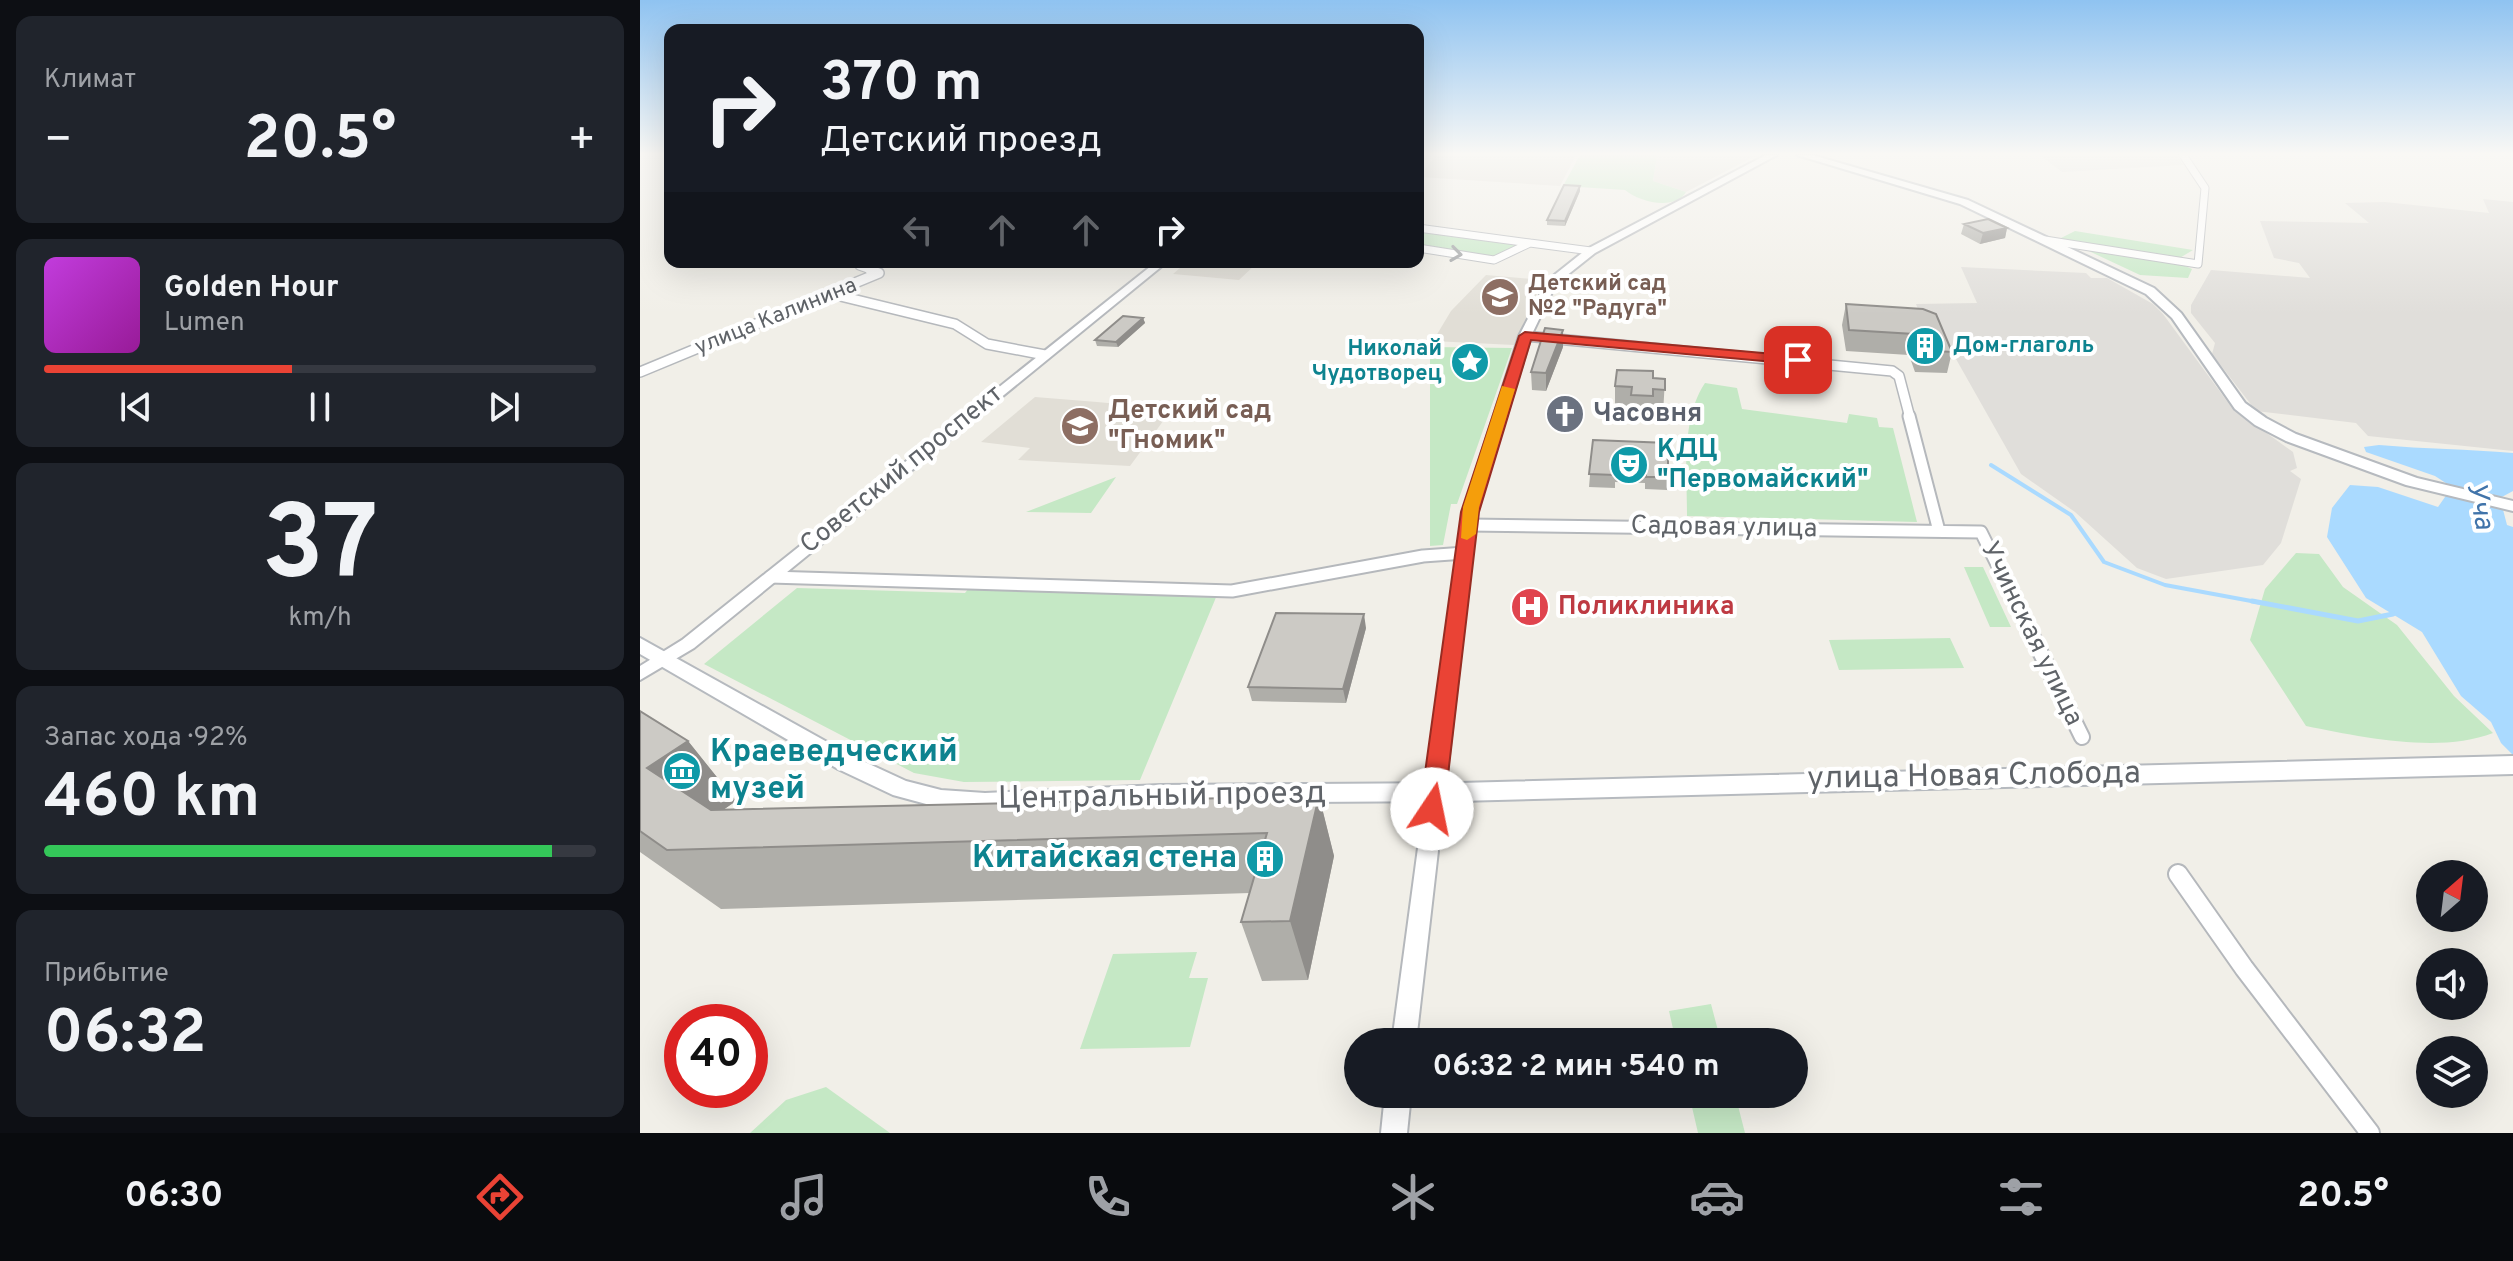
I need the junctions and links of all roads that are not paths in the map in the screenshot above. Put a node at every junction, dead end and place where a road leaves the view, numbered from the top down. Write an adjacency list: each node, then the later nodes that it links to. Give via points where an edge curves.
1 (1673, 208): 8 (street)
2 (1975, 208): 5 (main road)
3 (2203, 208): 5 (street, via 2198,264)
4 (1424, 229): 6 (street)
5 (2045, 240): 15 (main road, via 2164,300 2239,405 2255,418 2324,451 2428,487)
6 (1530, 243): 7 (street, one-way to 6, via 1494,260); 8 (street)
7 (1424, 249)
8 (1591, 251): 12 (street, via 1552,282)
9 (865, 268): 11 (street, улица Калинина, via 879,273)
10 (1154, 268): 13 (street, Советский проспект)
11 (832, 294): 13 (street, via 955,324 987,344); 14 (street, улица Калинина)
12 (1525, 336): 16 (street); 17 (street, via 1892,371 1899,376)
13 (1045, 355): 20 (street, Советский проспект)
14 (640, 372)
15 (2509, 506)
16 (1468, 525): 17 (street, Садовая улица); 19 (street)
17 (1939, 531): 18 (street, Садовая улица)
18 (1981, 532): 24 (street, Учинская улица)
19 (1465, 553): 20 (street, via 1232,591); 26 (street)
20 (770, 577): 22 (street, Советский проспект)
21 (640, 645): 22 (main road, Центральный проезд)
22 (665, 660): 23 (street, Советский проспект); 26 (main road, Центральный проезд, via 846,763 901,789 941,799)
23 (640, 674)
24 (2082, 737)
25 (2513, 765): 26 (main road, улица Новая Слобода)
26 (1435, 792): 28 (street)
27 (2178, 874): 31 (street)
28 (1406, 1028)
29 (1397, 1108): 30 (street)
30 (1394, 1133)
31 (2370, 1133)

